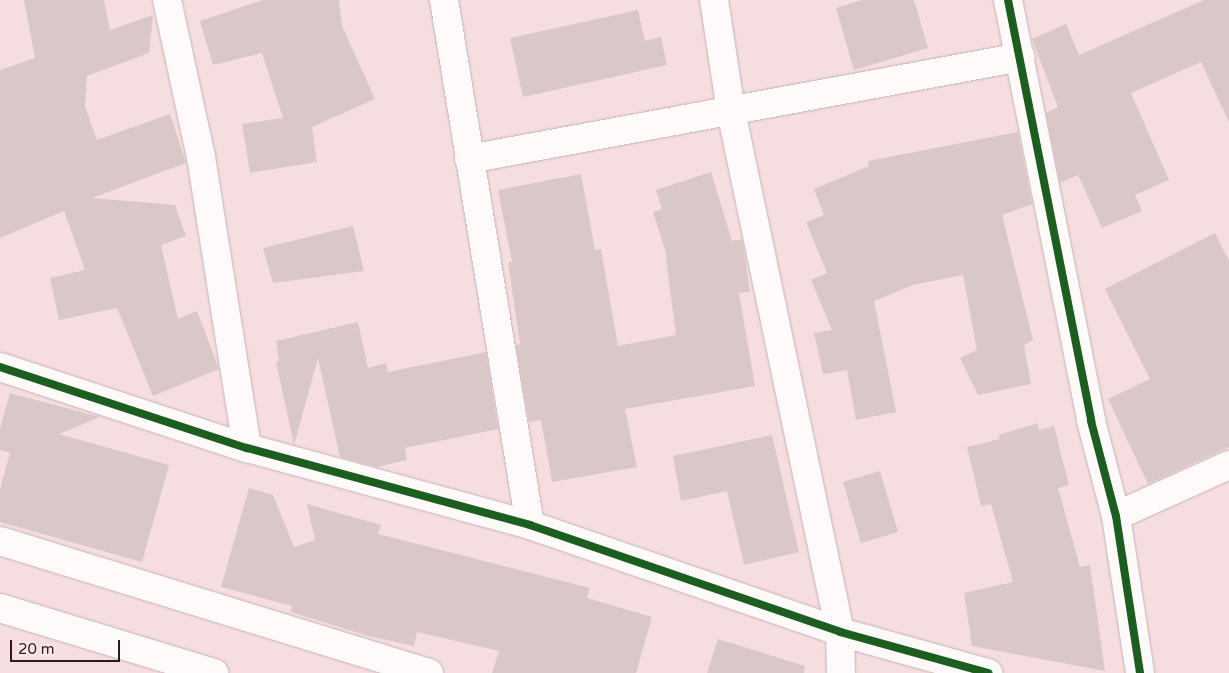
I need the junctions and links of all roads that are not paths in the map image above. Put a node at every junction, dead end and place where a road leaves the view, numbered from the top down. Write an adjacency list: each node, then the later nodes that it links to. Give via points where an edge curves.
1 (167, 0): 9 (street, via 202,157)
2 (444, 0): 7 (street)
3 (714, 0): 6 (street)
4 (1008, 0): 5 (street)
5 (1021, 57): 6 (street); 11 (street, via 1091,421)
6 (731, 111): 7 (street); 15 (street, via 806,456)
7 (469, 159): 12 (street)
8 (0, 367): 9 (street)
9 (248, 448): 12 (street)
10 (1229, 465): 11 (street)
11 (1116, 516): 20 (street)
12 (530, 525): 15 (street)
13 (0, 541): 17 (street)
14 (0, 608): 16 (street)
15 (840, 632): 18 (street); 19 (street)
16 (214, 673)
17 (429, 673)
18 (841, 673)
19 (988, 673)
20 (1140, 673)

